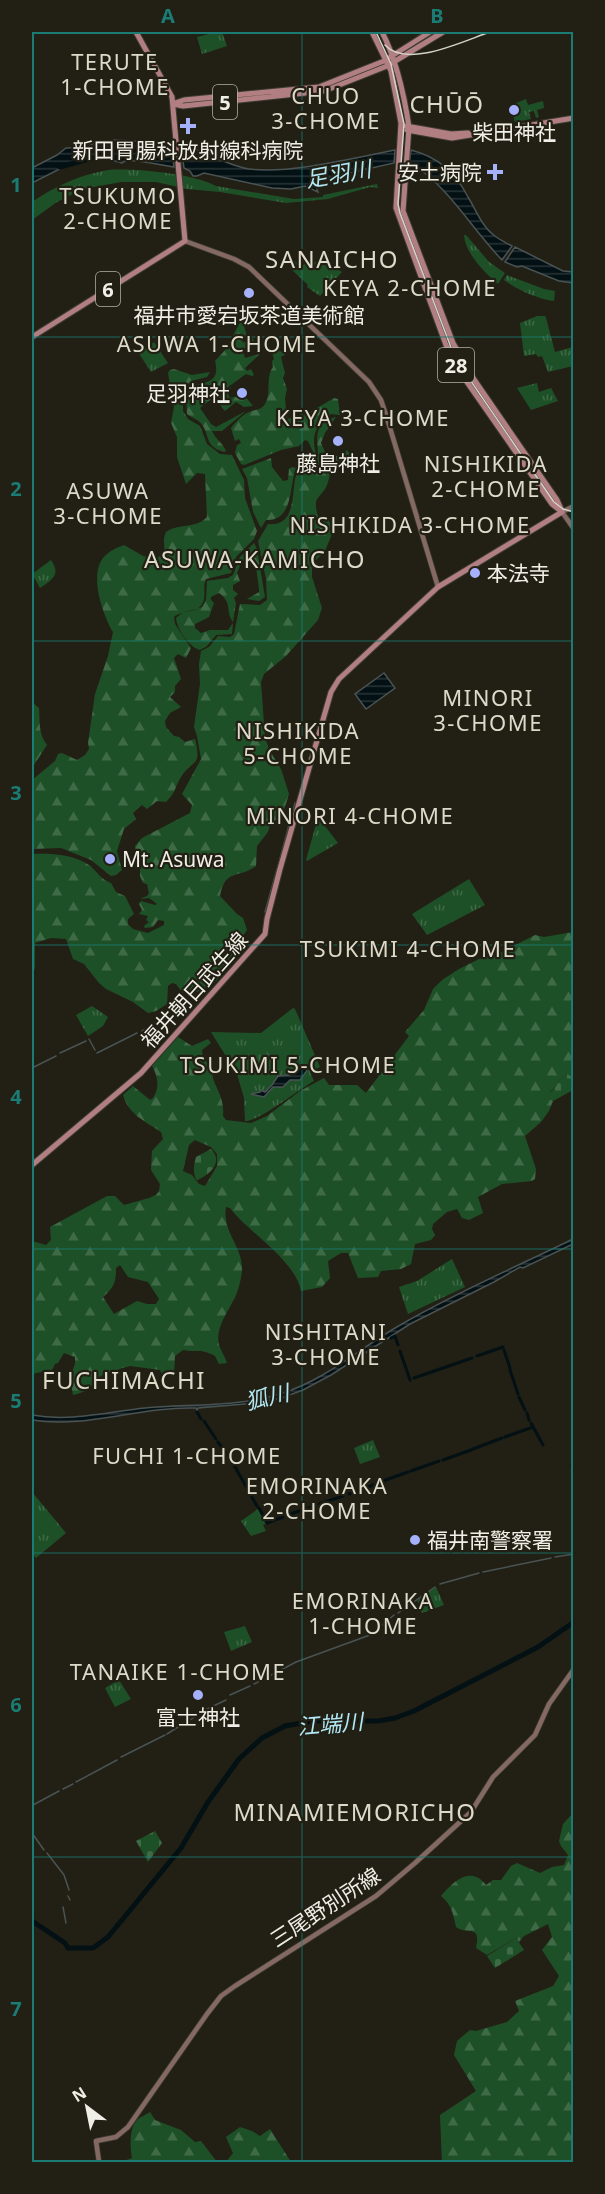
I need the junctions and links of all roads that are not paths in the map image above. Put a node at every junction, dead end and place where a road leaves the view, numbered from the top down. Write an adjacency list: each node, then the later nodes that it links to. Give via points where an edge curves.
1 (136, 32): 10 (main road)
2 (372, 32): 9 (main road)
3 (382, 32): 6 (main road)
4 (430, 32): 7 (main road)
5 (443, 32): 8 (main road)
6 (388, 44): 7 (main road); 8 (main road)
7 (399, 51): 8 (main road)
8 (394, 58): 9 (main road); 13 (main road)
9 (388, 62): 10 (main road, 5, via 319,92); 12 (main road)
10 (173, 104): 14 (main road)
11 (573, 118): 13 (main road, via 475,133)
12 (401, 128): 13 (main road); 17 (main road, 28, via 397,212 452,359 552,504)
13 (408, 131): 17 (main road, 28, via 403,209 459,356)
14 (185, 241): 15 (main road, 6); 19 (main road, via 249,267 343,355 377,393)
15 (32, 337)
16 (573, 506): 17 (main road)
17 (562, 512): 18 (main road); 19 (main road, 福井朝日武生線)
18 (573, 529)
19 (438, 587): 20 (main road, 福井朝日武生線, via 350,668 331,692 265,934 141,1073)
20 (32, 1165)
21 (573, 1669): 22 (main road, 三尾野別所線, via 553,1697 532,1739 497,1772 466,1817 376,1896 221,1996 128,2127 116,2137 96,2141)
22 (99, 2163)

